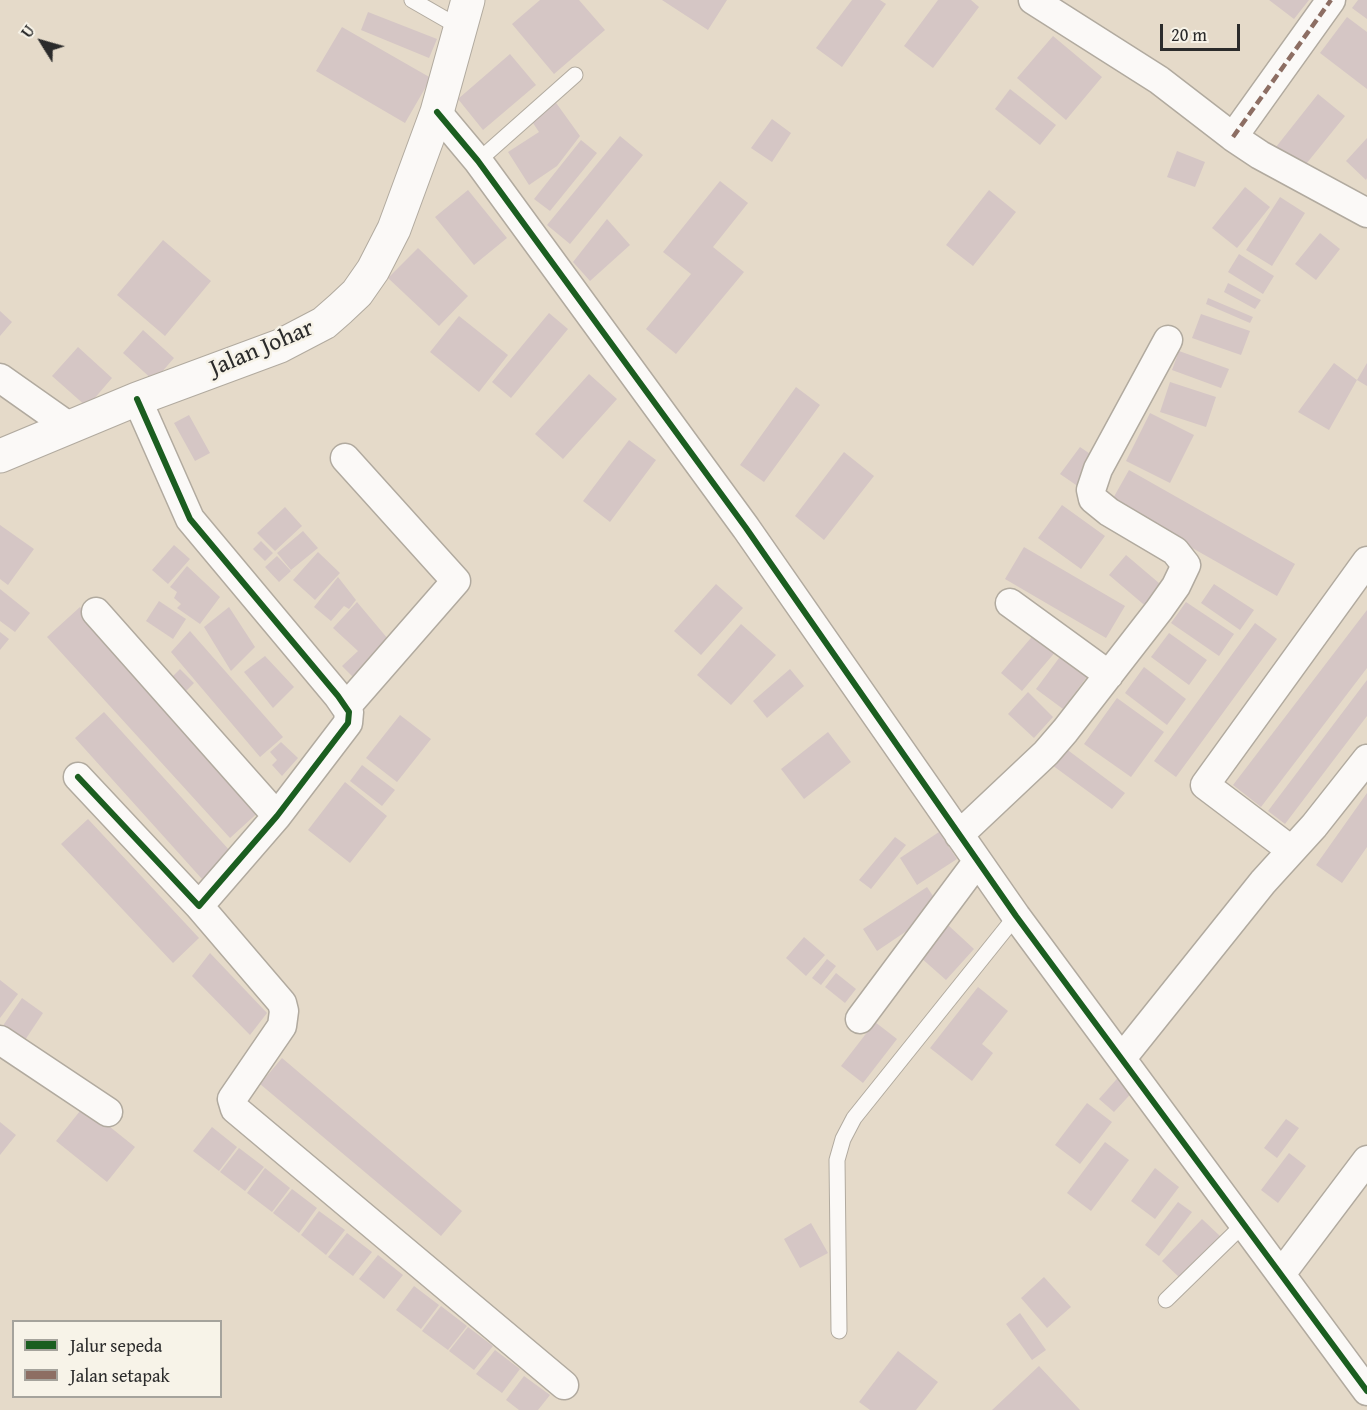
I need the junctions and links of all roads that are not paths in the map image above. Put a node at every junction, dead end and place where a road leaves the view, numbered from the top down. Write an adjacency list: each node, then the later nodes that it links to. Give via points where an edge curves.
1 (412, 0): 4 (lane)
2 (1033, 0): 7 (street, via 1159,80)
3 (1331, 0): 7 (street)
4 (464, 13): 6 (street, Jalan Johar)
5 (575, 75): 8 (lane)
6 (437, 112): 8 (street); 12 (street, Jalan Johar, via 394,229 357,293 324,323 280,346)
7 (1233, 137): 9 (street)
8 (477, 161): 24 (street, via 746,528)
9 (1367, 213)
10 (1168, 340): 19 (street, via 1098,469 1091,496 1109,512 1175,551 1186,565 1176,586)
11 (0, 378): 13 (street)
12 (136, 399): 13 (street, Jalan Johar); 20 (street, via 190,519)
13 (71, 428): 14 (street, Jalan Johar)
14 (1, 455)
15 (345, 458): 20 (street, via 456,581)
16 (1367, 561): 25 (street, via 1205,784)
17 (1010, 603): 19 (street)
18 (96, 612): 23 (street)
19 (1109, 675): 24 (street, via 1046,753)
20 (346, 707): 23 (street, via 348,723)
21 (1367, 759): 25 (street)
22 (78, 777): 27 (street)
23 (278, 816): 27 (street)
24 (959, 835): 26 (street)
25 (1291, 850): 31 (street)
26 (977, 862): 28 (street); 29 (street)
27 (199, 906): 38 (street, via 282,1003 284,1011 282,1026 232,1100 236,1109)
28 (1016, 916): 31 (street); 37 (lane, via 854,1118 843,1139 837,1160)
29 (860, 1018)
30 (0, 1040): 32 (street)
31 (1122, 1058): 34 (street)
32 (108, 1112)
33 (1367, 1160): 35 (street)
34 (1244, 1224): 35 (street); 36 (lane)
35 (1281, 1274): 39 (street)
36 (1166, 1299)
37 (839, 1331)
38 (564, 1386)
39 (1367, 1390)

